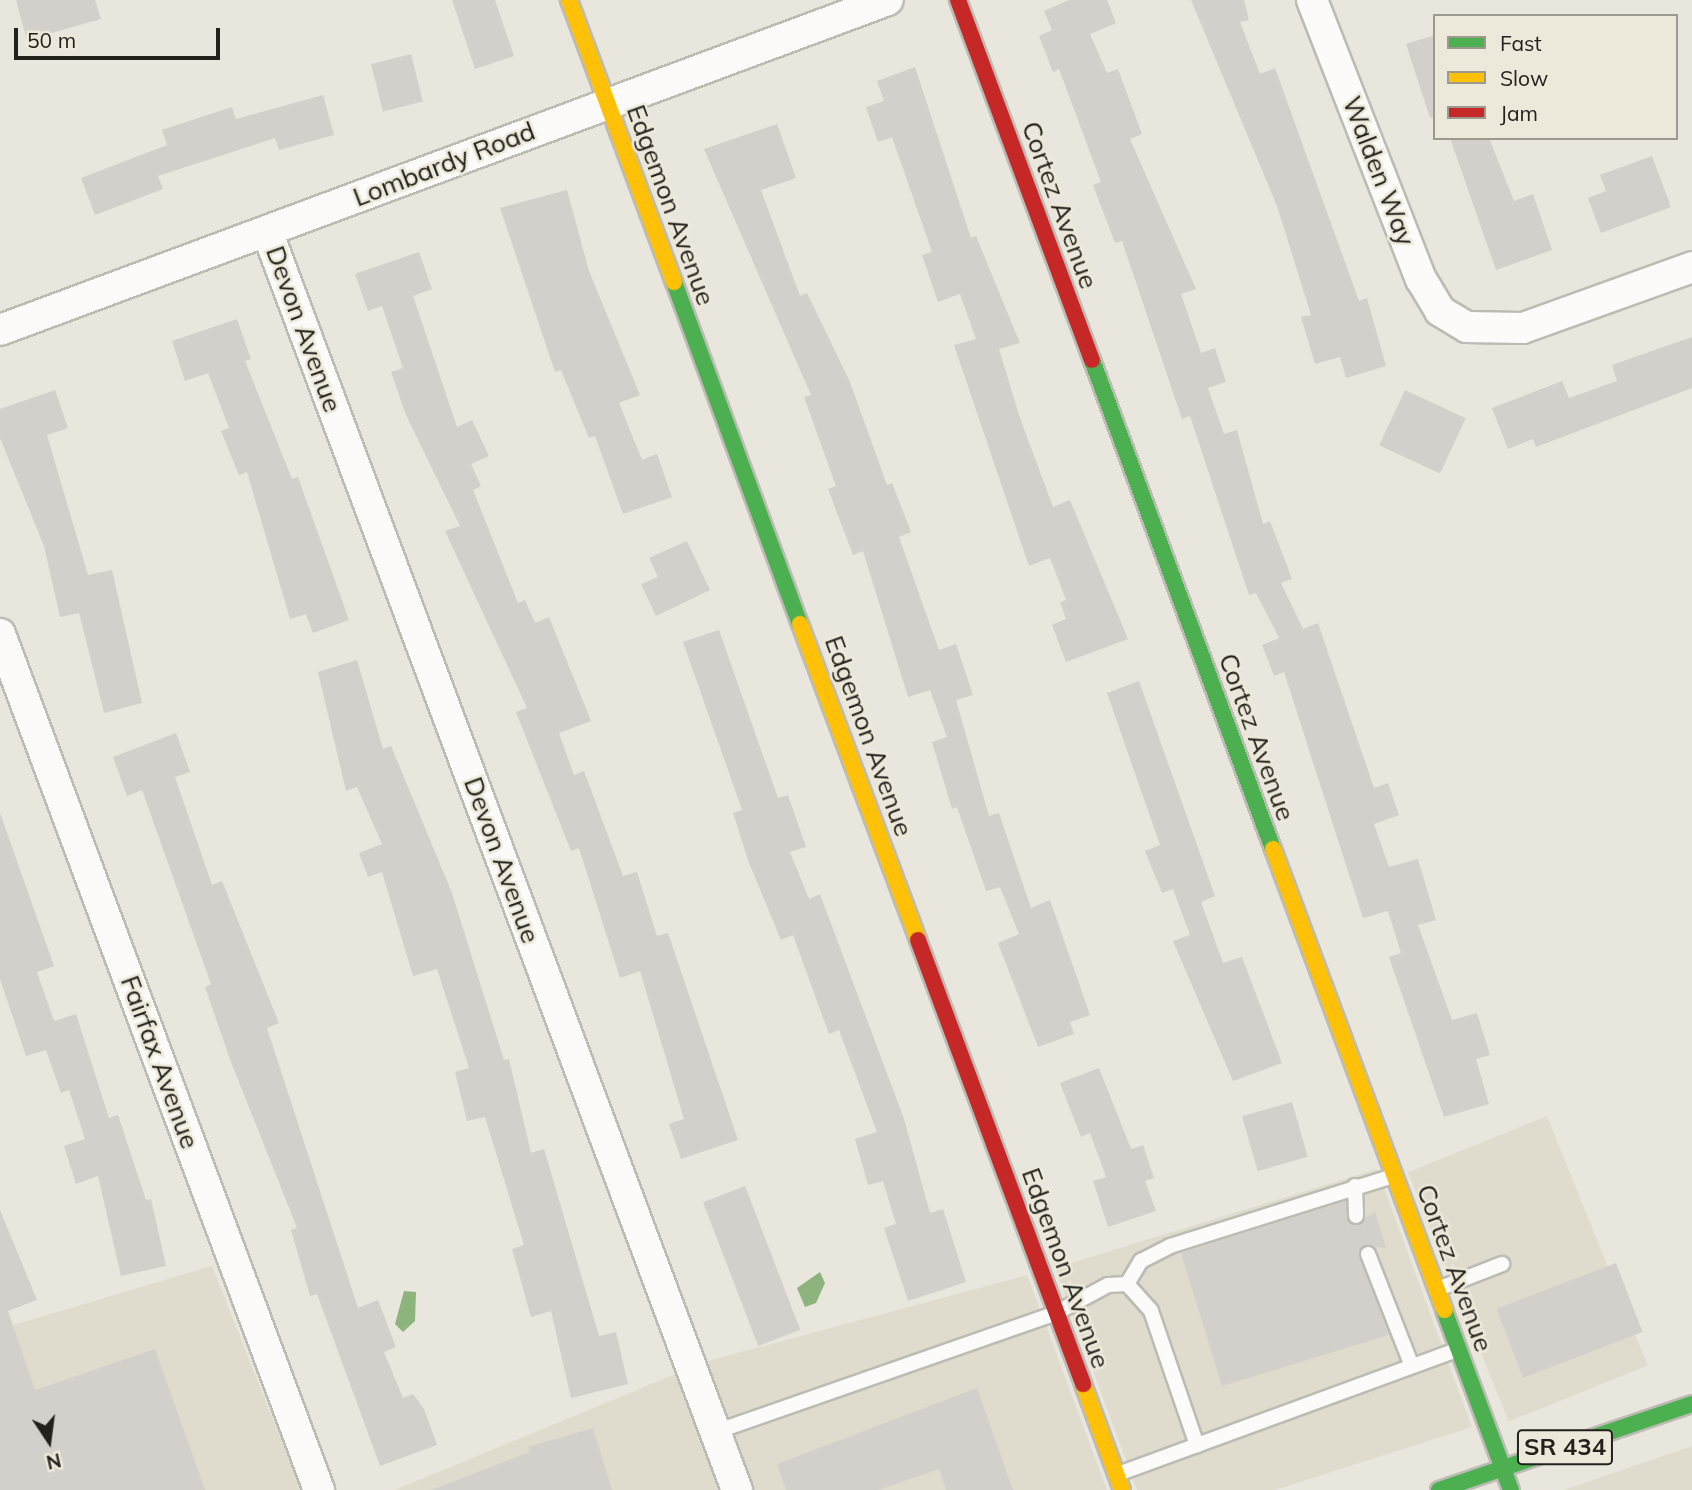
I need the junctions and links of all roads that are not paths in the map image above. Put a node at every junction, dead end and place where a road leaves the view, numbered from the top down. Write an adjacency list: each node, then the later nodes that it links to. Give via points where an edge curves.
1 (569, 0): 5 (street, Edgemon Avenue)
2 (888, 0): 5 (street, Lombardy Road)
3 (958, 0): 10 (street, Cortez Avenue)
4 (1312, 0): 7 (street, Walden Way, via 1421,279 1440,311 1466,327 1523,328)
5 (607, 102): 6 (street, Lombardy Road); 17 (street, Edgemon Avenue)
6 (267, 231): 8 (street, Lombardy Road); 21 (street, Devon Avenue)
7 (1692, 267)
8 (0, 330)
9 (0, 634): 25 (street, Fairfax Avenue)
10 (1394, 1176): 11 (lane); 16 (street, Cortez Avenue)
11 (1355, 1186): 12 (lane); 15 (lane, via 1170,1246 1141,1261)
12 (1356, 1216)
13 (1368, 1254): 19 (lane)
14 (1502, 1264): 16 (lane)
15 (1127, 1284): 17 (lane, via 1108,1285); 22 (lane, via 1151,1311)
16 (1437, 1289): 18 (street, Cortez Avenue)
17 (1056, 1313): 21 (lane); 24 (street, Edgemon Avenue)
18 (1459, 1350): 19 (lane); 23 (street, Cortez Avenue)
19 (1412, 1367): 22 (lane)
20 (1692, 1404): 23 (street, SR 434)
21 (715, 1432): 26 (street, Devon Avenue)
22 (1197, 1445): 24 (lane)
23 (1503, 1468): 28 (street, SR 434); 29 (street, Cortez Avenue)
24 (1116, 1474): 27 (street, Edgemon Avenue)
25 (319, 1490)
26 (737, 1490)
27 (1122, 1490)
28 (1438, 1490)
29 (1511, 1490)

